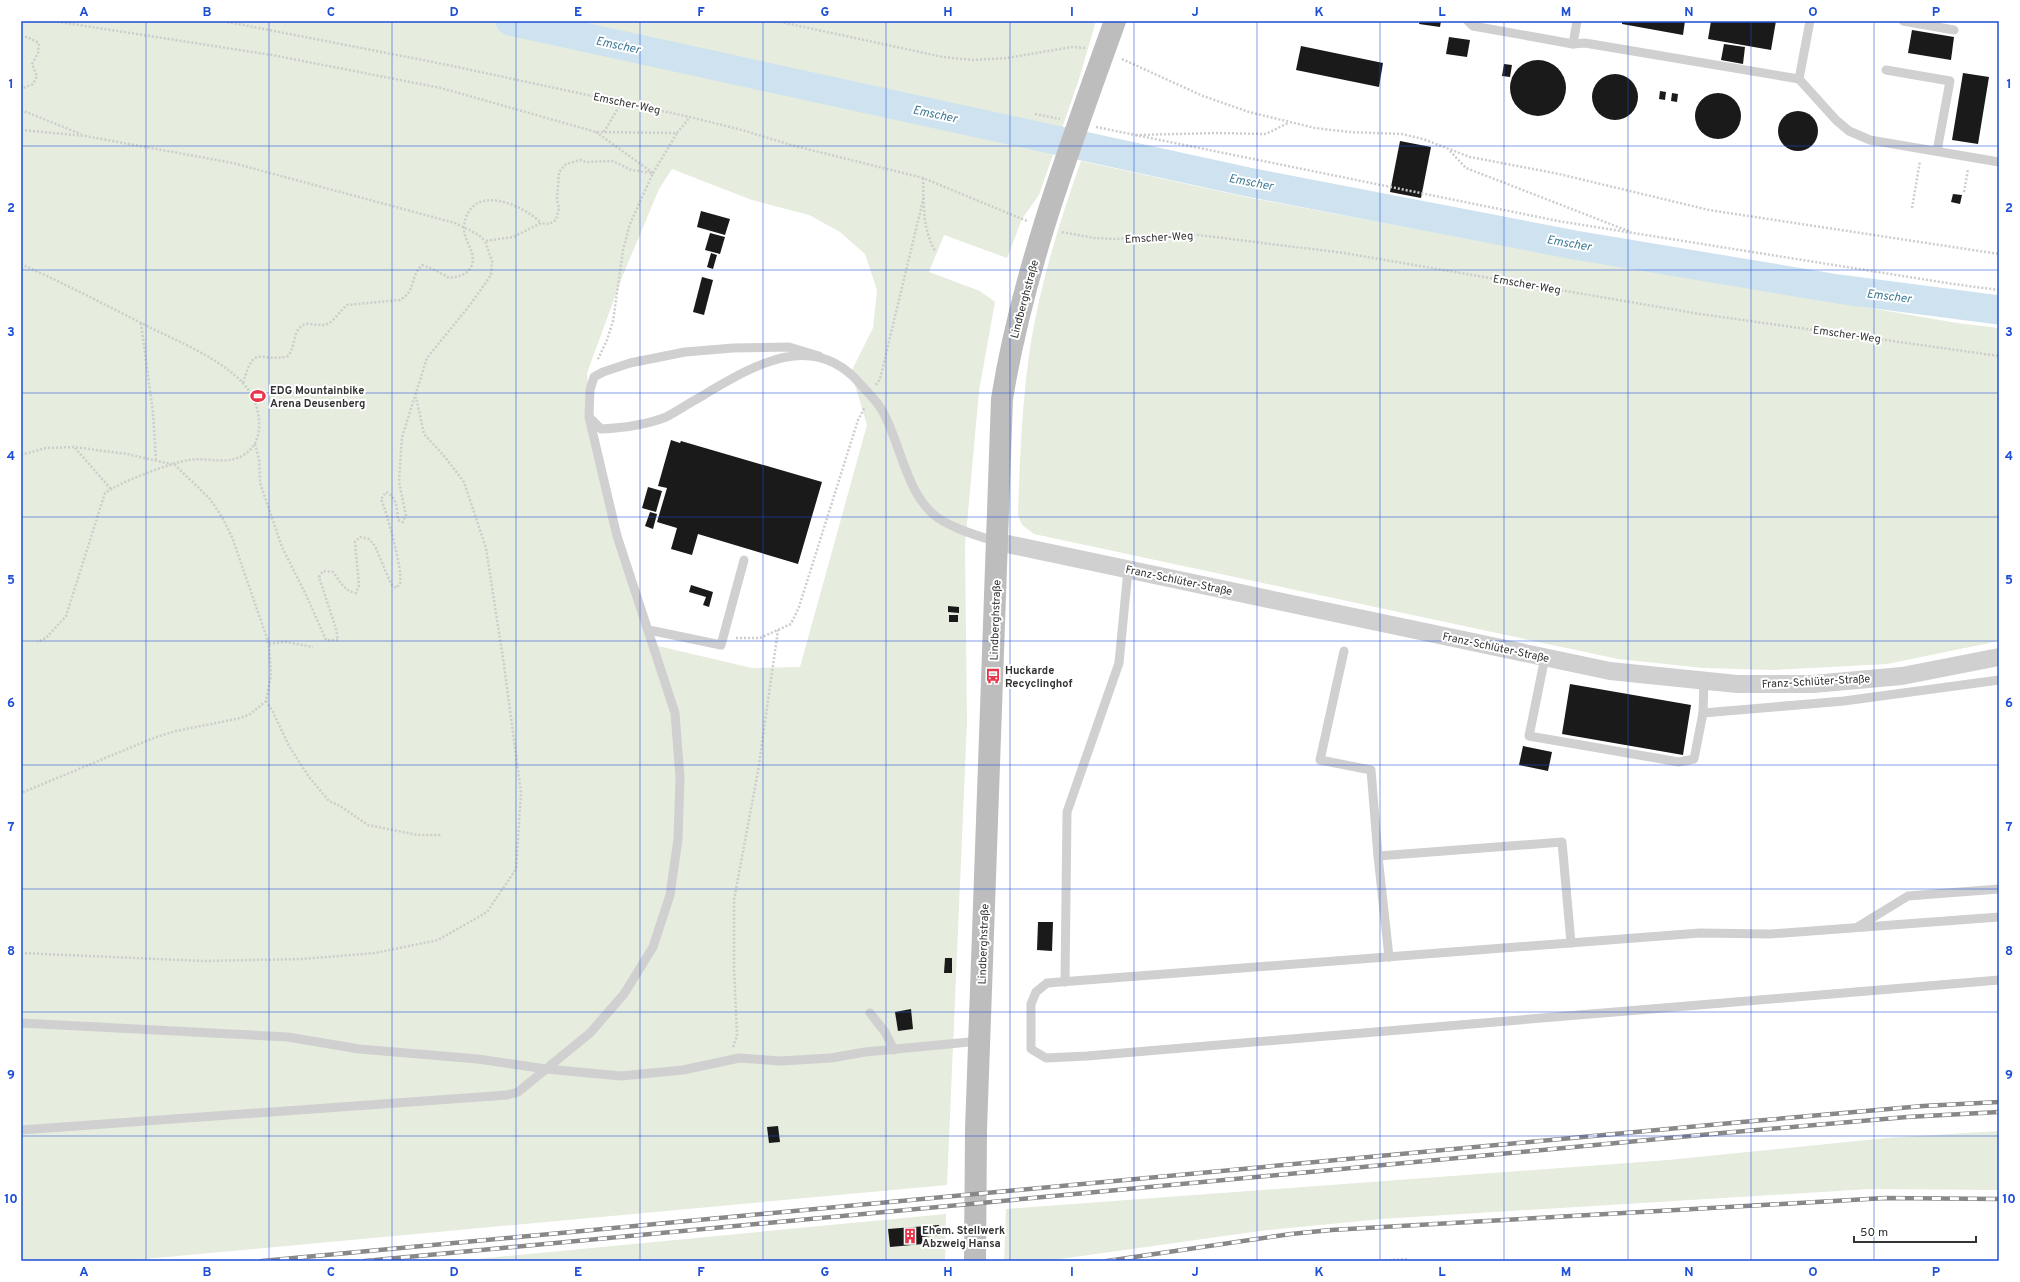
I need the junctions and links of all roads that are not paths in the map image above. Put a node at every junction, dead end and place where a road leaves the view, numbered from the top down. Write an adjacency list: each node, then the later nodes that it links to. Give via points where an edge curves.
1 (1116, 21): 14 (main road, Lindberghstraße, via 1041,235 1010,348 1002,399)
2 (1468, 21): 7 (lane, via 1472,26)
3 (1577, 21): 7 (lane)
4 (1810, 21): 9 (lane)
5 (1903, 21): 6 (lane)
6 (1954, 30)
7 (1573, 44): 9 (lane, via 1585,43)
8 (1886, 70): 10 (lane, via 1950,81)
9 (1799, 79): 10 (lane, via 1849,131 1870,140)
10 (1937, 151): 11 (lane)
11 (1999, 162)
12 (819, 356): 13 (lane, via 786,356 741,373 666,416 624,428 601,429); 13 (lane, via 789,347 733,348 685,352 630,364 594,377 590,390); 14 (lane, via 840,364 851,372 882,411 910,479 933,515 966,532)
13 (589, 417): 17 (lane, via 617,536)
14 (998, 542): 16 (street, Franz-Schlüter-Straße); 34 (main road, Lindberghstraße)
15 (744, 560): 17 (lane, via 721,644)
16 (1128, 570): 19 (street, Franz-Schlüter-Straße); 31 (lane, via 1119,663 1067,812)
17 (649, 630): 36 (lane, via 675,714 680,777 678,832 670,895 653,947 624,994 590,1033)
18 (1344, 651): 24 (lane, via 1320,760 1371,770)
19 (1545, 657): 22 (street, Franz-Schlüter-Straße, via 1610,671); 23 (lane, via 1530,736 1679,762 1694,759)
20 (1999, 657): 22 (street, Franz-Schlüter-Straße, via 1902,676 1813,684 1774,685)
21 (1999, 680): 23 (lane, via 1858,699)
22 (1704, 681): 23 (lane)
23 (1703, 713)
24 (1378, 856): 28 (lane, via 1562,842); 29 (lane)
25 (1999, 889): 27 (lane, via 1908,896)
26 (1999, 917): 27 (lane)
27 (1856, 928): 28 (lane, via 1770,934 1700,933)
28 (1571, 943): 29 (lane)
29 (1389, 957): 31 (lane)
30 (1999, 980): 31 (lane, via 1046,1058 1031,1049 1031,1004 1036,992 1047,983)
31 (1065, 982)
32 (870, 1013): 35 (lane, via 885,1032)
33 (21, 1023): 36 (lane, via 288,1037 358,1049 478,1059)
34 (980, 1041): 35 (lane); 38 (main road, Lindberghstraße, via 976,1130)
35 (894, 1050): 36 (lane, via 780,1061 739,1058 683,1070 621,1076)
36 (546, 1069): 37 (lane, via 518,1092 493,1098)
37 (21, 1130)
38 (976, 1261)

